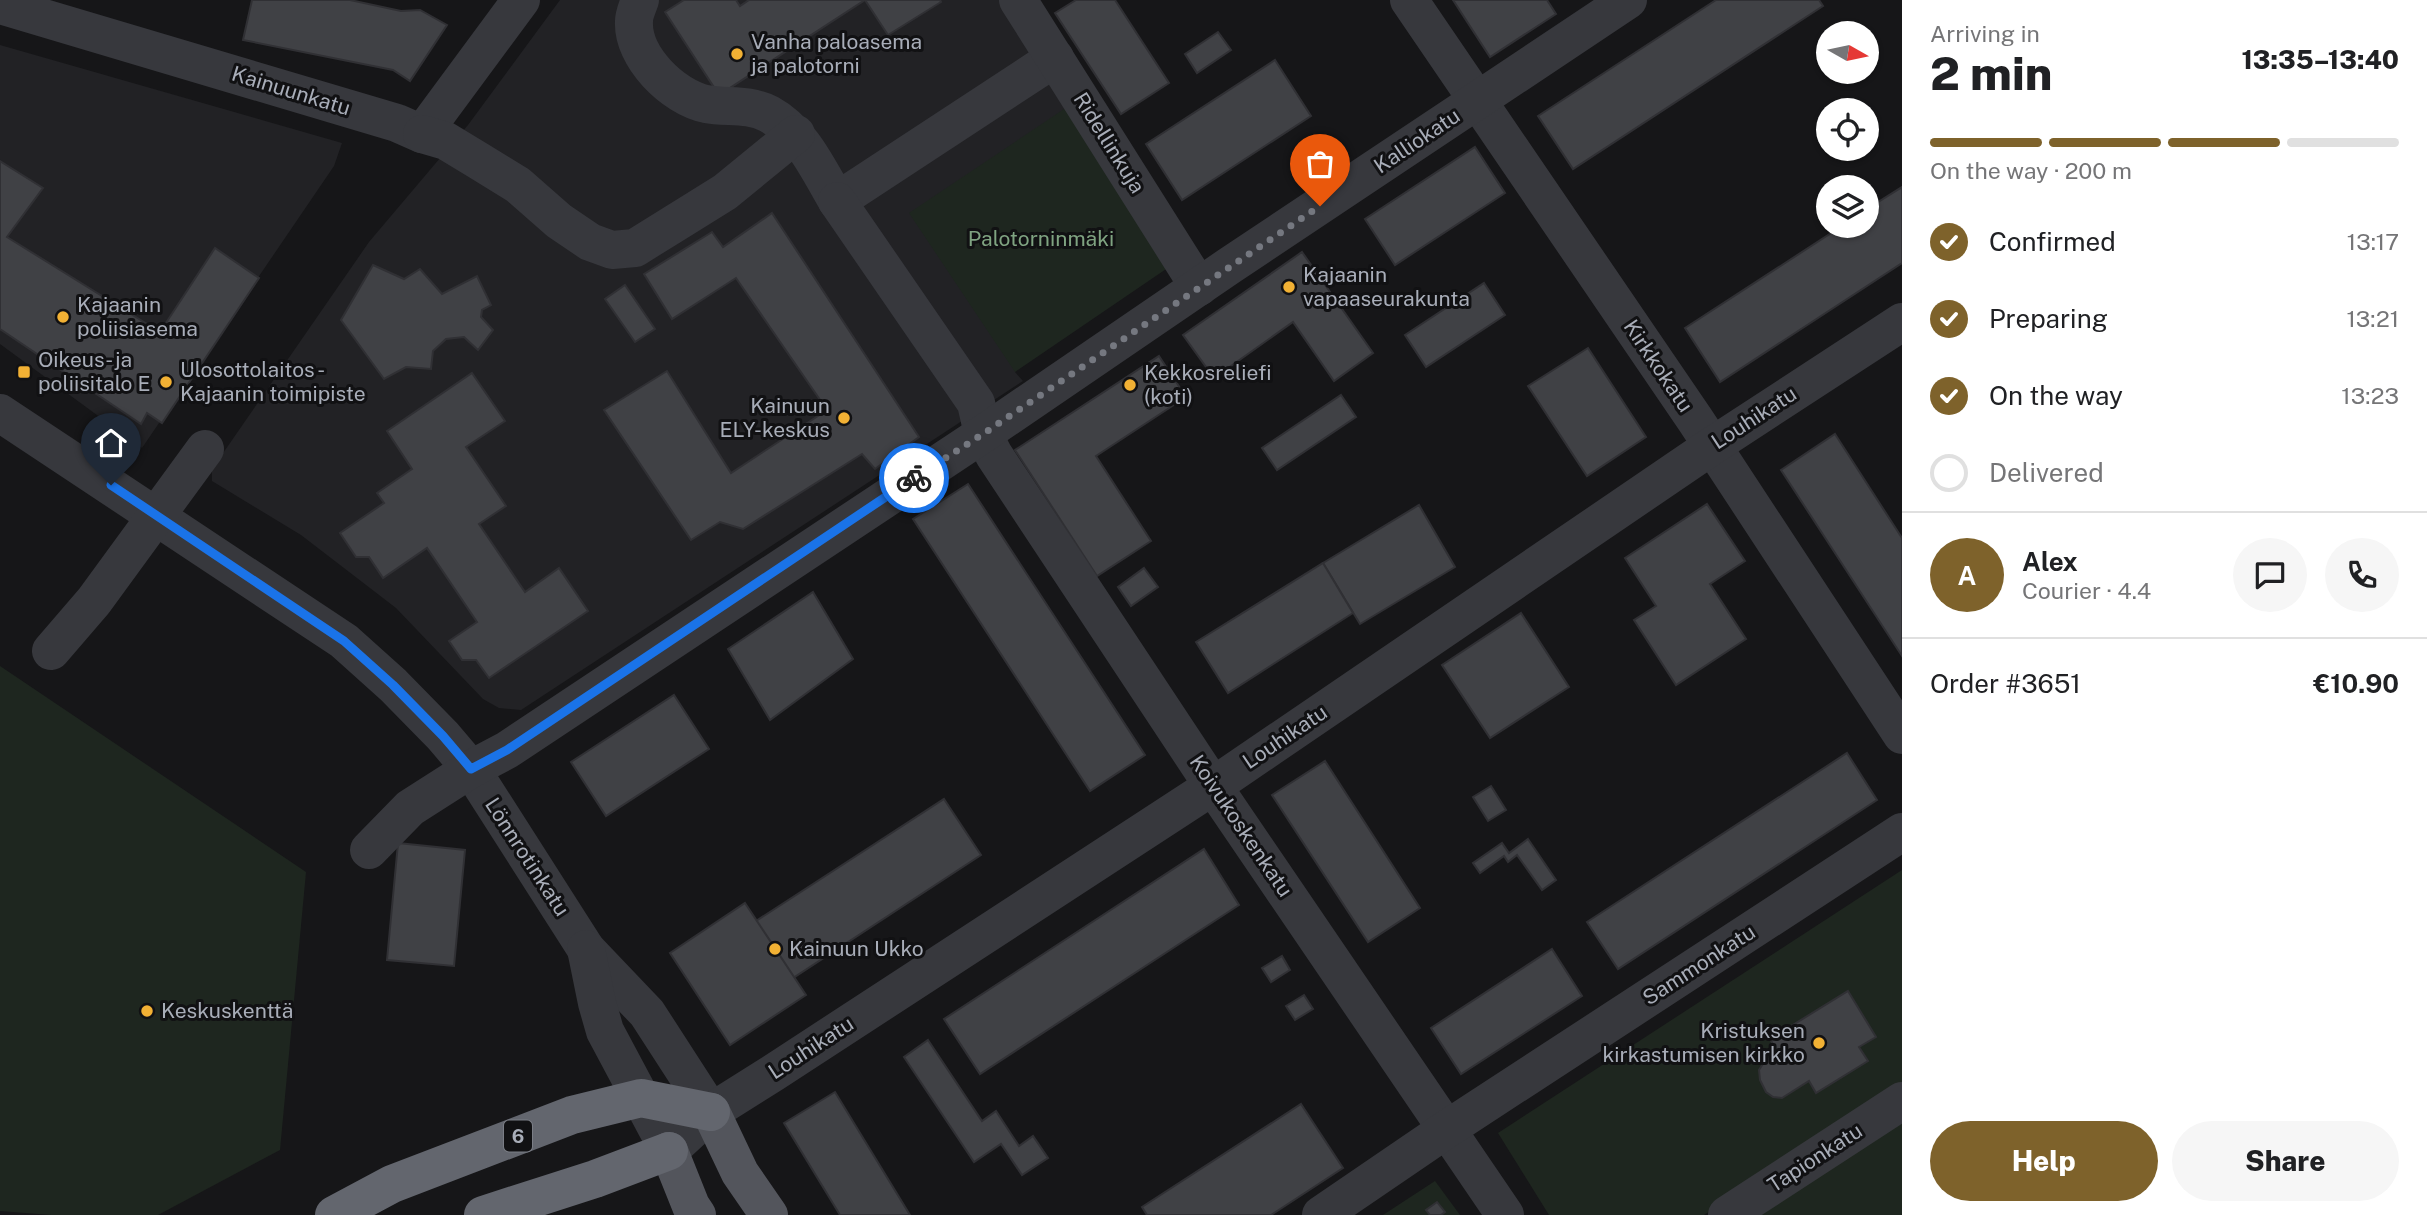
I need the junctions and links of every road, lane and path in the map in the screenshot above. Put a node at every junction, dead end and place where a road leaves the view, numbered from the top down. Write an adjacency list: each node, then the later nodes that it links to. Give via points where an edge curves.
1 (521, 0): 9 (street)
2 (639, 0): 10 (street, via 634,22 640,47 654,72 680,95 706,104 747,105)
3 (1018, 0): 7 (street, Ridellinkuja)
4 (1409, 0): 8 (street, Kirkkokatu)
5 (1628, 0): 8 (street, Kalliokatu)
6 (0, 5): 9 (street, Kainuunkatu)
7 (1055, 58): 11 (street); 12 (street, Ridellinkuja)
8 (1477, 100): 12 (street, Kalliokatu); 16 (street, Kirkkokatu)
9 (422, 134): 10 (street, Kainuunkatu, via 480,160 559,221 590,242 612,250 635,248 725,192)
10 (796, 134): 11 (street, Koivukoskenkatu)
11 (837, 201): 15 (street, Koivukoskenkatu, via 976,403)
12 (1199, 287): 15 (street, Kalliokatu)
13 (1902, 322): 16 (street, Louhikatu)
14 (0, 413): 18 (street, Lönnrotinkatu)
15 (983, 434): 21 (street, Kalliokatu, via 507,750); 22 (street, Koivukoskenkatu)
16 (1712, 446): 20 (street, Kirkkokatu); 22 (street, Louhikatu)
17 (205, 449): 18 (street)
18 (156, 516): 19 (street); 21 (street, Lönnrotinkatu, via 344,641 401,693)
19 (51, 651)
20 (1902, 735)
21 (471, 769): 24 (street, Kalliokatu, via 410,808); 25 (street, Lönnrotinkatu)
22 (1213, 786): 28 (street, Louhikatu); 29 (street, Koivukoskenkatu)
23 (1902, 832): 29 (street, Sammonkatu)
24 (369, 850)
25 (586, 949): 26 (street, Lönnrotinkatu, via 605,1031); 28 (street, Lönnrotinkatu, via 647,1013)
26 (641, 1098): 28 (highway, 6); 30 (street, Lönnrotinkatu); 31 (highway, 6, via 572,1115 456,1159 392,1184)
27 (1902, 1101): 37 (street, Tapionkatu)
28 (711, 1112): 30 (street, Louhikatu); 34 (main road, Lönnrotinkatu, via 740,1173)
29 (1447, 1129): 35 (street, Sammonkatu); 36 (street, Koivukoskenkatu)
30 (669, 1151): 32 (highway); 33 (main road, Lönnrotinkatu)
31 (334, 1215)
32 (483, 1215)
33 (697, 1215)
34 (769, 1215)
35 (1321, 1215)
36 (1505, 1215)
37 (1727, 1215)

